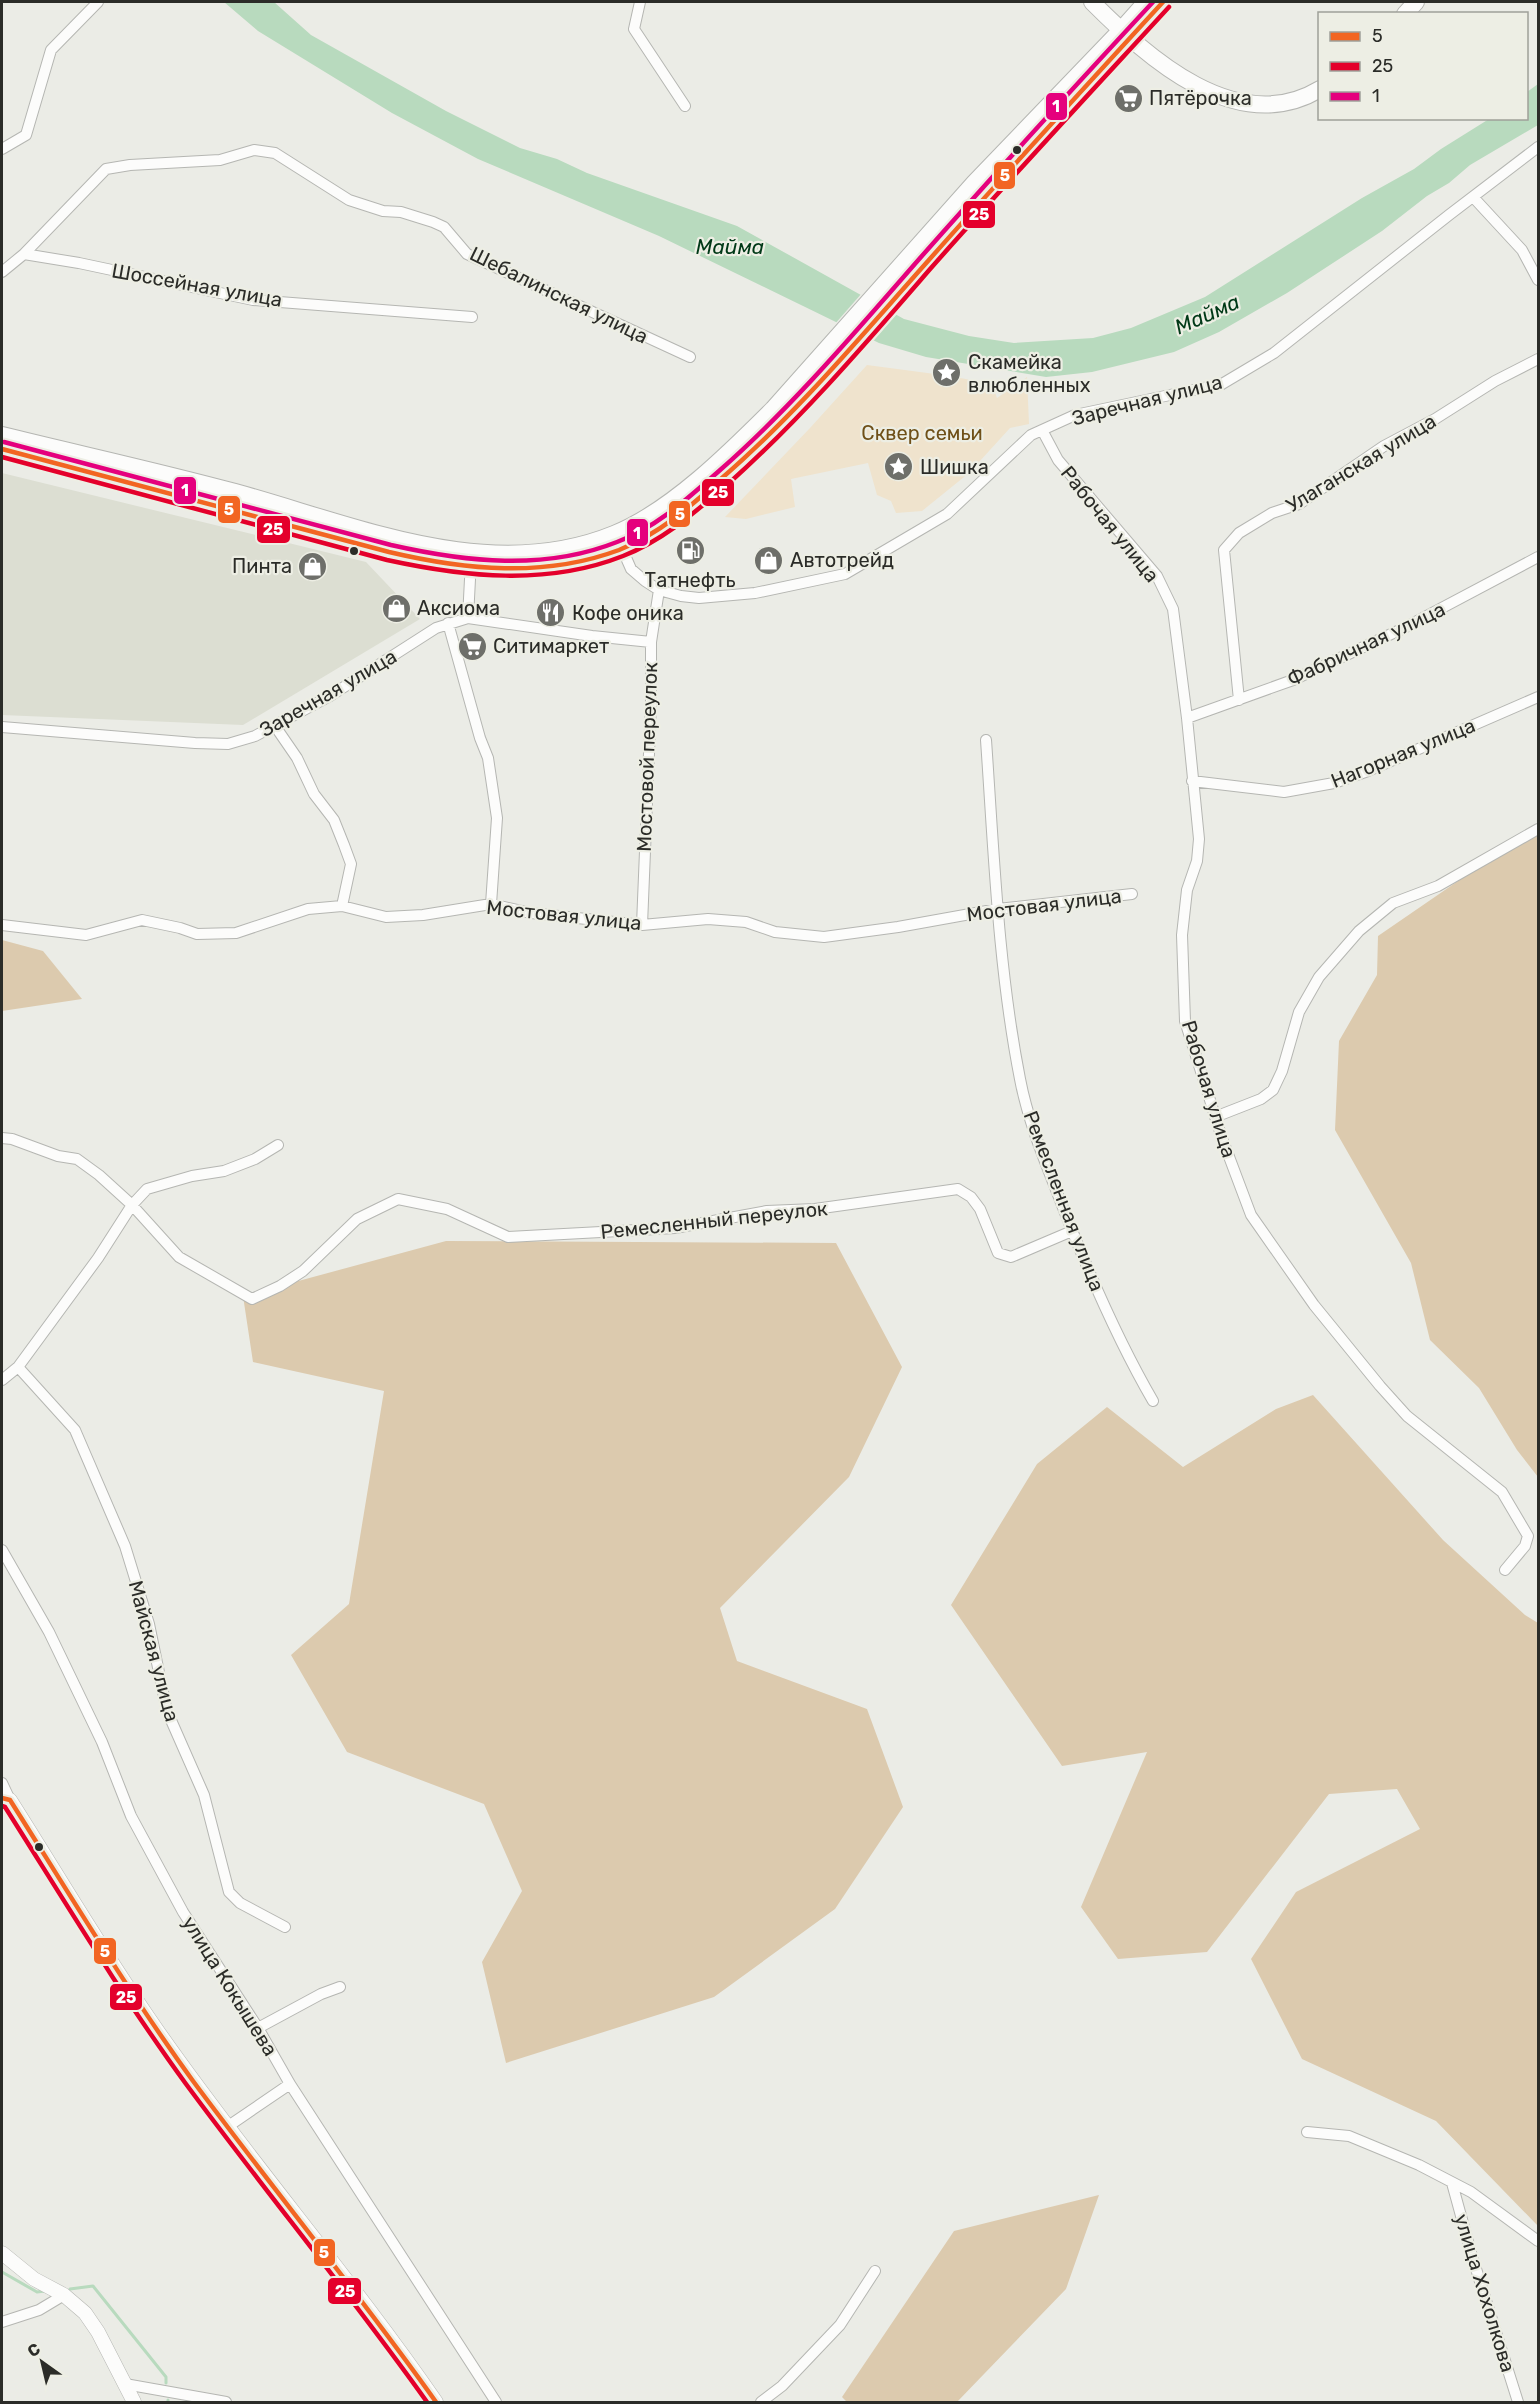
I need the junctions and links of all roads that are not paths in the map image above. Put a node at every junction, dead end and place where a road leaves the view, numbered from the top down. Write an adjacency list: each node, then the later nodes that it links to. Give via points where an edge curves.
1 (98, 2): 12 (street, via 51,50 26,135)
2 (640, 2): 10 (street, via 634,29)
3 (1092, 2): 7 (main road)
4 (1104, 2): 7 (main road)
5 (1146, 2): 7 (main road)
6 (1163, 2): 7 (main road)
7 (1128, 31): 8 (main road, via 1201,81 1247,98 1294,93); 9 (main road, via 1195,86 1250,105 1286,102); 23 (main road, via 1003,152 773,409 694,482); 23 (main road, via 848,355 738,466 658,531)
8 (1318, 82)
9 (1318, 90)
10 (685, 106)
11 (1539, 147): 13 (street, Заречная улица)
12 (2, 149)
13 (1473, 196): 16 (street, via 1522,250); 20 (street, Заречная улица, via 1274,353 1222,384 1075,415)
14 (24, 254): 15 (street); 17 (street, Шоссейная улица, via 253,300); 18 (street, Шебалинская улица, via 106,169 220,160 254,150 275,153 349,200 433,222 444,228 467,254)
15 (2, 272)
16 (1539, 280)
17 (472, 317)
18 (690, 357)
19 (1539, 359): 31 (street, Улаганская улица, via 1384,446 1299,504 1272,513 1239,533 1224,550)
20 (1042, 430): 26 (street, Заречная улица, via 998,464 947,514 844,574 717,597 681,596); 32 (street, Рабочая улица, via 1058,460 1157,576 1173,609)
21 (2, 435): 23 (main road, via 231,491 398,538 474,553 532,554)
22 (2, 449): 23 (main road, via 411,558 458,566 504,569 574,563)
23 (619, 542): 26 (street, via 631,569)
24 (1539, 557): 31 (street, Фабричная улица, via 1404,628 1293,680)
25 (470, 579): 27 (street)
26 (659, 590): 29 (street, Мостовой переулок)
27 (468, 618): 28 (street, Заречная улица); 29 (street)
28 (448, 623): 33 (street, Заречная улица); 39 (street, via 488,758 496,818)
29 (651, 642): 43 (street, Мостовой переулок)
30 (1539, 697): 36 (street, Нагорная улица, via 1334,783 1284,792)
31 (1239, 700): 32 (street, Фабричная улица)
32 (1187, 718): 36 (street, Рабочая улица)
33 (275, 726): 34 (street, Заречная улица, via 228,744); 40 (street, via 297,758 314,794 334,820 344,845 351,864)
34 (2, 727)
35 (986, 740): 41 (street, Ремесленная улица)
36 (1192, 781): 44 (street, Рабочая улица, via 1199,839 1182,935 1185,1021)
37 (1539, 828): 44 (street, via 1438,886 1393,903 1359,931 1319,977 1299,1012 1274,1090)
38 (1132, 894): 41 (street, Мостовая улица)
39 (491, 904): 40 (street, Мостовая улица, via 386,917); 43 (street, Мостовая улица, via 531,913)
40 (342, 906): 42 (street, Мостовая улица, via 308,909 236,933 197,934 142,920 87,935)
41 (998, 909): 43 (street, Мостовая улица, via 824,936 775,932 746,922 708,919); 48 (street, Ремесленная улица, via 1002,970 1020,1081 1033,1129)
42 (2, 925)
43 (642, 925)
44 (1215, 1117): 53 (street, Рабочая улица, via 1251,1215 1314,1305 1407,1416 1502,1492 1528,1536 1525,1546)
45 (2, 1138): 47 (street, via 77,1160)
46 (278, 1146): 47 (street, via 224,1170 147,1189)
47 (132, 1205): 48 (street, Ремесленный переулок, via 179,1257 252,1299 303,1271 357,1219 398,1199 447,1209 508,1237 675,1228 767,1211 825,1208 958,1189 980,1209 998,1253 1011,1257); 49 (street)
48 (1072, 1231): 51 (street, Ремесленная улица, via 1133,1366)
49 (18, 1366): 50 (street); 56 (street, Майская улица, via 75,1430 125,1546 149,1624 167,1711 204,1795 229,1892 240,1904)
50 (2, 1380)
51 (1153, 1401)
52 (2, 1550): 58 (street, улица Кокышева, via 49,1632 102,1742 131,1816 183,1912)
53 (1505, 1570)
54 (2, 1783): 55 (street)
55 (6, 1799): 60 (street, via 158,2032)
56 (285, 1928)
57 (340, 1987): 58 (street)
58 (258, 2028): 59 (street, улица Кокышева)
59 (290, 2084): 60 (street); 72 (street, улица Кокышева)
60 (227, 2127): 71 (street, via 393,2340)
61 (1307, 2132): 62 (street, via 1349,2136)
62 (1452, 2183): 63 (street, via 1471,2192); 74 (street, улица Хохолкова)
63 (1539, 2241)
64 (2, 2253): 66 (street, via 34,2279)
65 (875, 2271): 73 (street, via 840,2325)
66 (64, 2295): 67 (street, via 39,2310); 68 (street, via 85,2313)
67 (2, 2322)
68 (125, 2384): 69 (street); 70 (street)
69 (134, 2403)
70 (226, 2403)
71 (436, 2403)
72 (496, 2403)
73 (761, 2403)
74 (1518, 2403)

